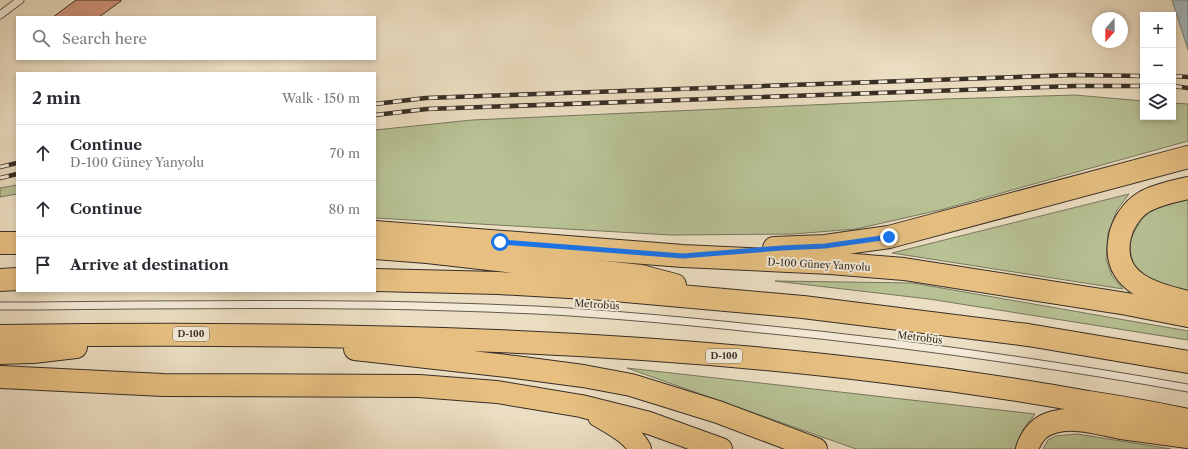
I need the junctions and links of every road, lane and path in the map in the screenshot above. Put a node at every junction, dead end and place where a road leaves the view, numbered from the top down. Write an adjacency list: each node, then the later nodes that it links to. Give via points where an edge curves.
1 (20, 0): 2 (lane)
2 (0, 15)
3 (1188, 157): 9 (main road, via 889,237 825,246)
4 (1188, 188): 14 (main road, via 1145,201 1135,208 1121,231 1118,245 1120,258 1131,279 1152,293)
5 (376, 232): 9 (main road, D-100 Güney Yanyolu)
6 (0, 243): 7 (main road)
7 (16, 243)
8 (376, 248): 13 (main road, via 641,276 682,287)
9 (683, 256): 16 (main road, D-100 Güney Yanyolu, via 904,268)
10 (16, 279): 11 (main road)
11 (0, 280)
12 (376, 280): 13 (main road, via 513,284)
13 (707, 298): 21 (main road, via 916,320 1028,335)
14 (1188, 302)
15 (0, 306): 23 (lane, Metrobüs, via 324,304 511,309 664,318 932,348)
16 (1188, 316)
17 (127, 334): 18 (main road, D-100); 19 (main road, D-100); 20 (main road, via 68,349)
18 (255, 334): 25 (main road, D-100, via 501,340 818,363 998,387); 29 (main road, via 361,350 583,376 631,385 718,412)
19 (0, 336)
20 (0, 353)
21 (1188, 362)
22 (0, 377): 24 (main road, via 163,385 419,386 497,392)
23 (1188, 388)
24 (581, 406): 27 (main road, via 614,425 636,442); 28 (main road, via 649,423)
25 (1188, 420)
26 (1188, 437): 30 (main road, via 1065,420 1043,426 1034,433)
27 (640, 449)
28 (721, 449)
29 (816, 449)
30 (1027, 449)

